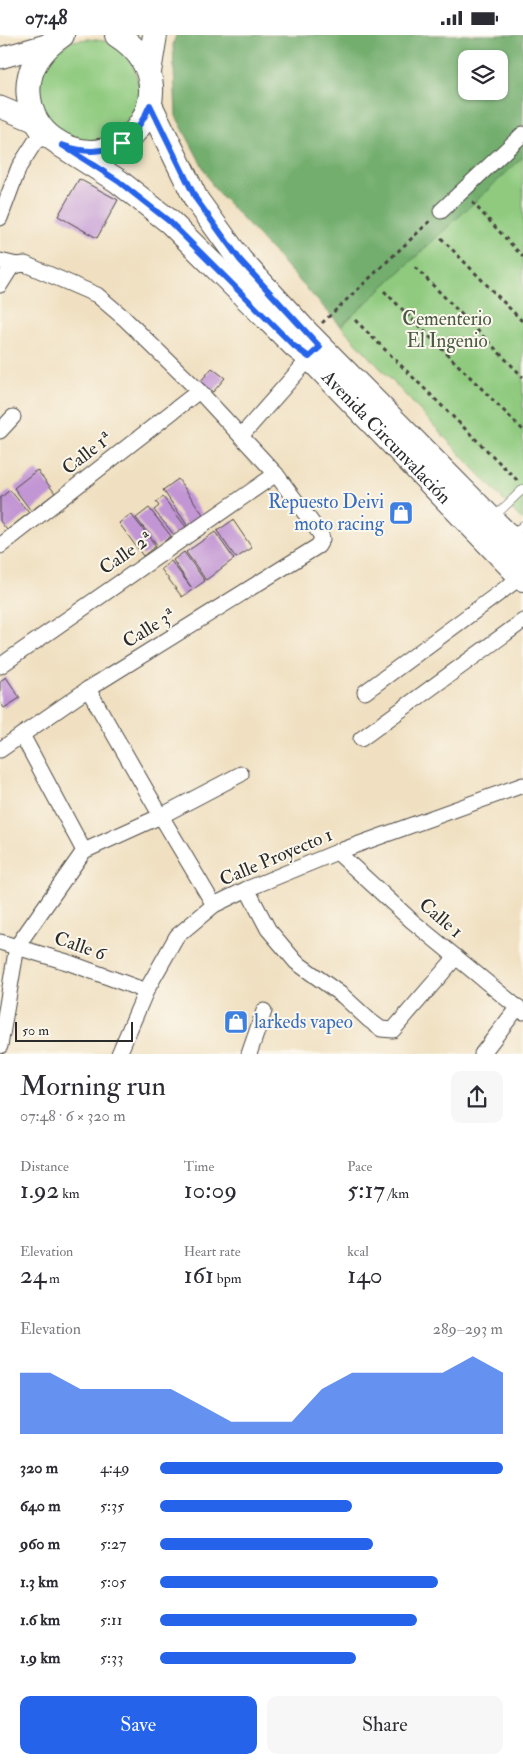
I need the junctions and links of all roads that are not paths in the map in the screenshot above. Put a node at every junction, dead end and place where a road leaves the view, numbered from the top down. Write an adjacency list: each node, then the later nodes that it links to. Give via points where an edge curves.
1 (117, 35): 5 (main road, via 142,56)
2 (155, 35): 5 (main road)
3 (56, 39): 4 (main road); 8 (main road, via 37,57 30,72 28,89 30,106)
4 (0, 58)
5 (149, 73): 6 (main road)
6 (150, 105): 8 (main road, via 134,133 108,149 76,150); 15 (main road, Avenida Circunvalación, via 196,199 240,260)
7 (0, 107): 8 (main road)
8 (48, 134): 11 (street, via 35,142 19,167); 15 (main road, Avenida Circunvalación, via 118,181 170,222 294,346)
9 (523, 134): 10 (street)
10 (441, 211)
11 (0, 218)
12 (0, 261): 13 (street)
13 (17, 265): 14 (street, via 10,269); 16 (street, via 25,264 97,295)
14 (0, 285)
15 (313, 346): 19 (street); 22 (main road, Avenida Circunvalación)
16 (199, 391): 19 (street); 24 (street, Calle 1ª)
17 (13, 417): 18 (street)
18 (0, 431)
19 (241, 436): 20 (street)
20 (276, 474): 27 (street, Calle 2ª); 28 (street, Calle 3ª, via 321,535 321,543)
21 (523, 488): 22 (lane)
22 (485, 526): 23 (main road, Avenida Circunvalación)
23 (513, 541): 25 (main road, Avenida Circunvalación)
24 (0, 546)
25 (522, 578): 29 (street)
26 (523, 621): 31 (street)
27 (0, 666)
28 (88, 689): 30 (street, Calle 3ª); 35 (street)
29 (365, 692)
30 (22, 735): 32 (street, Calle 3ª); 36 (street)
31 (361, 739)
32 (0, 750)
33 (241, 775): 35 (street)
34 (523, 785): 37 (street, Calle Proyecto 1)
35 (161, 816): 36 (street); 39 (street)
36 (84, 851): 41 (street)
37 (337, 852): 38 (street, Calle Proyecto 1); 42 (street, Calle 1)
38 (247, 889): 39 (street, Calle Proyecto 1); 42 (street, via 268,929 296,962 382,1029 393,1030)
39 (214, 905): 43 (street, Calle Proyecto 1, via 177,936)
40 (0, 942): 41 (street, Calle 6)
41 (17, 946): 43 (street, Calle 6); 46 (street)
42 (456, 957): 44 (street, Calle 1)
43 (146, 991): 47 (street, Calle Proyecto 1)
44 (521, 1010): 49 (street)
45 (264, 1011): 48 (street)
46 (0, 1046)
47 (120, 1054)
48 (249, 1054)
49 (482, 1054)

